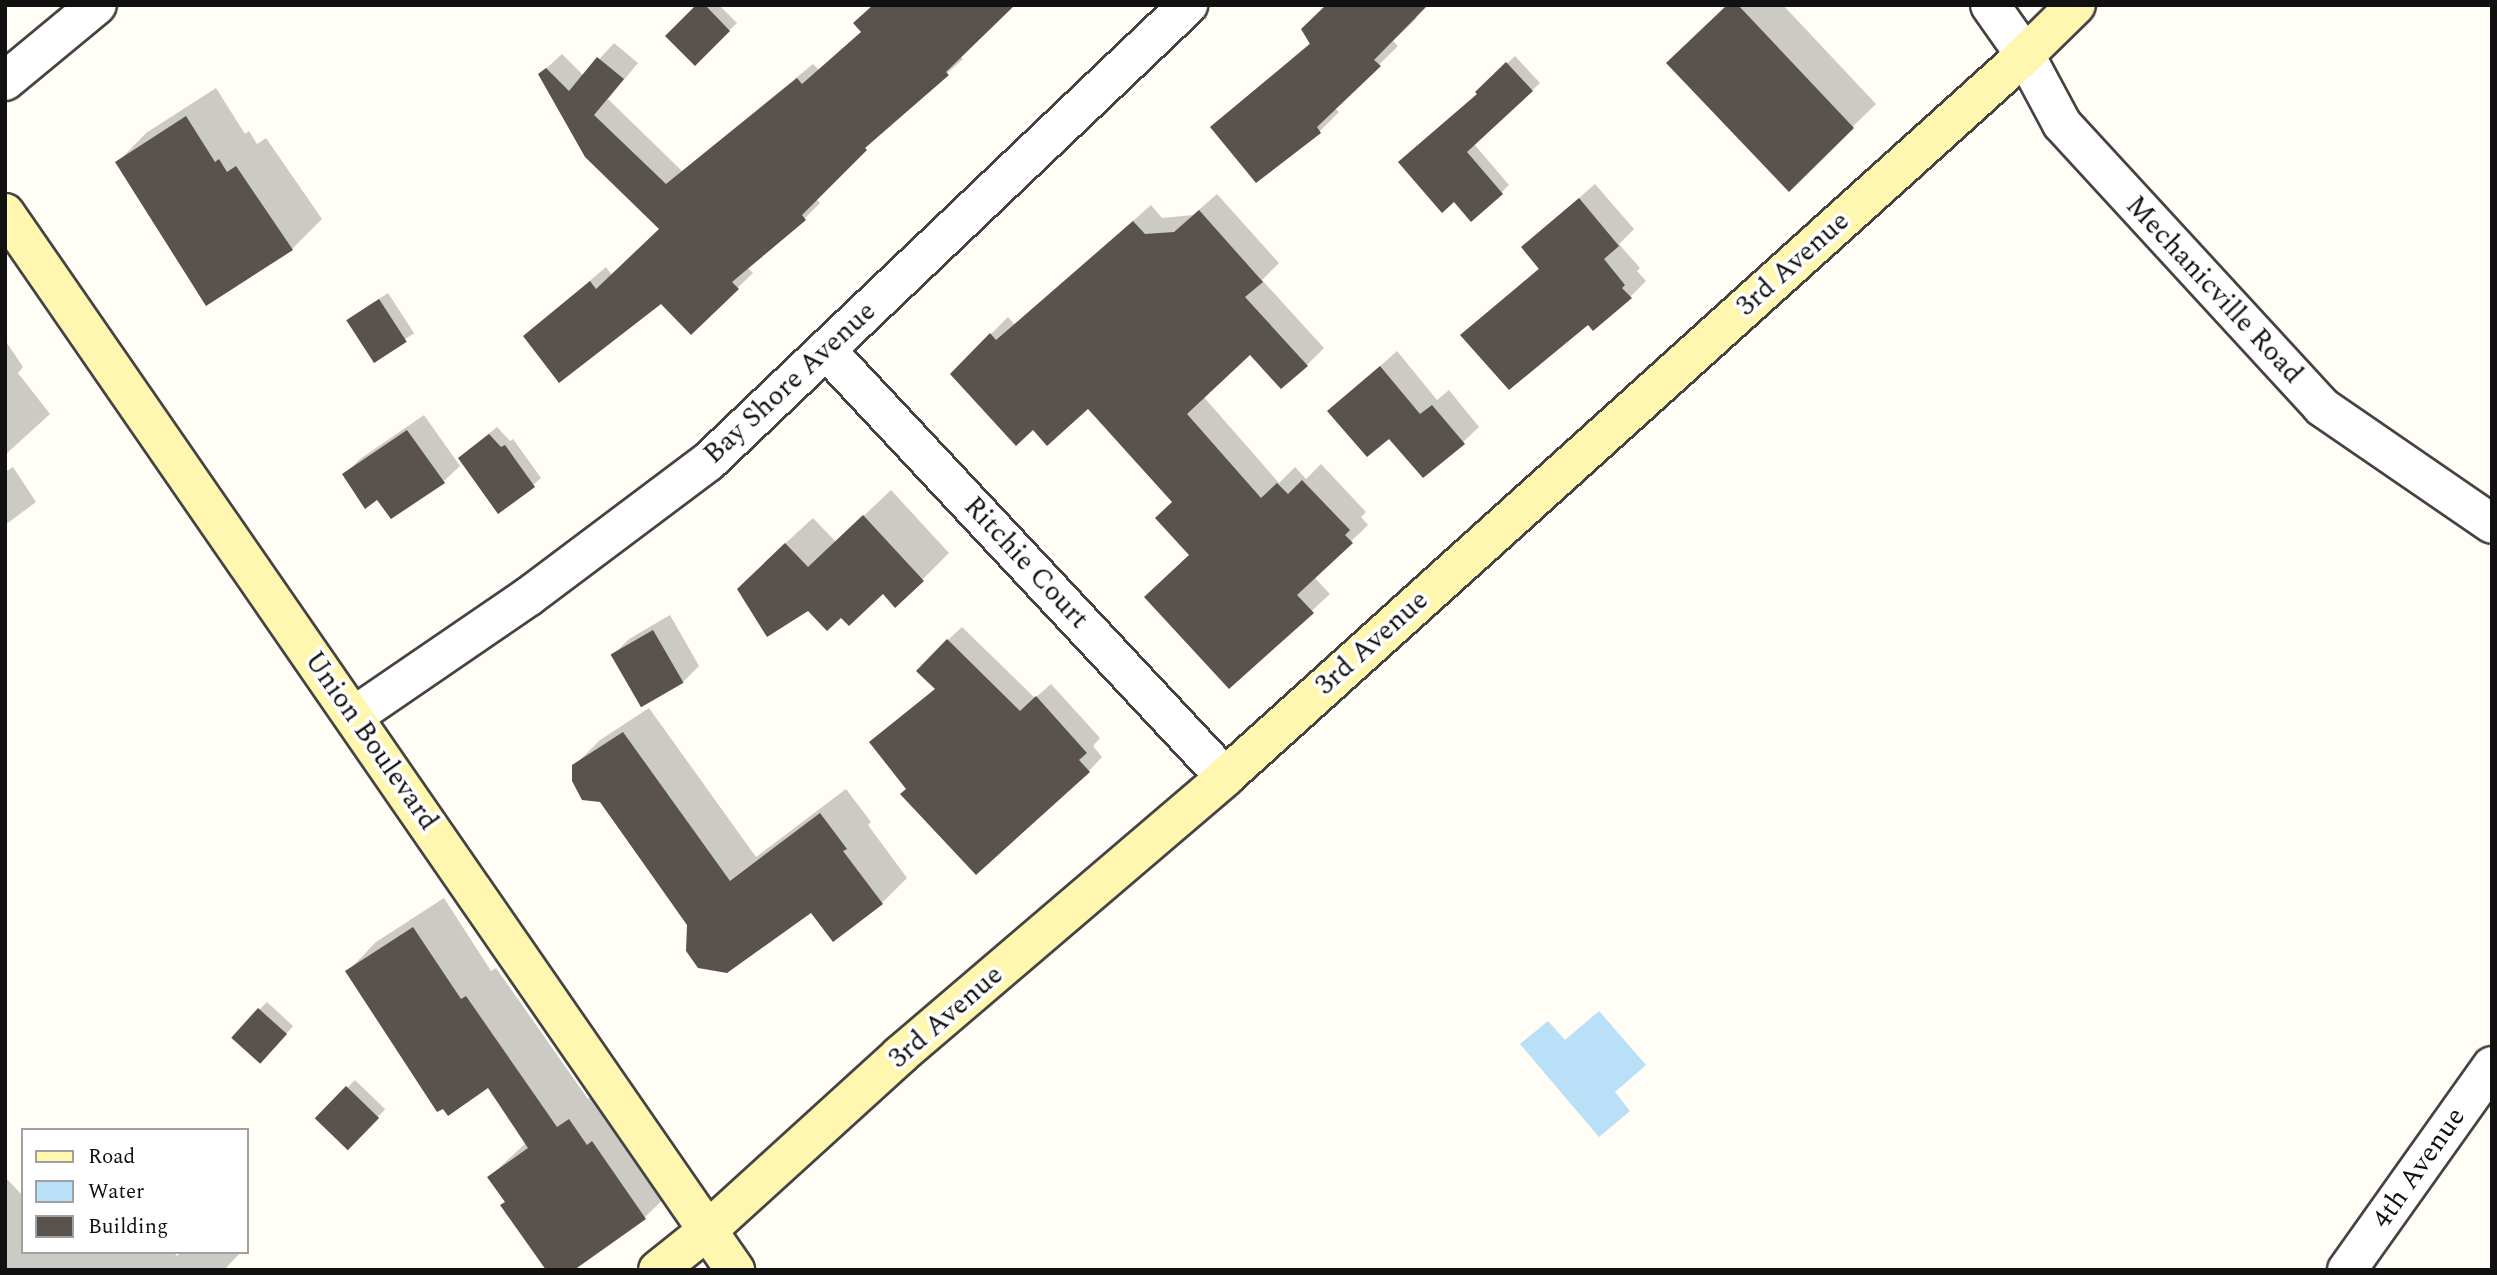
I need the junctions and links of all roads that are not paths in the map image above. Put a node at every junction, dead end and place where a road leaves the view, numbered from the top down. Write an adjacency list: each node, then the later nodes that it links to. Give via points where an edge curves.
1 (97, 5): 6 (street)
2 (1188, 5): 8 (street, Bay Shore Avenue)
3 (1990, 5): 5 (street, Mechanicville Road)
4 (2076, 5): 5 (main road, 3rd Avenue)
5 (2025, 55): 9 (street, Mechanicville Road, via 2062,124 2322,407); 11 (main road, 3rd Avenue)
6 (5, 81)
7 (5, 213): 10 (main road, Union Boulevard)
8 (827, 350): 10 (street, Bay Shore Avenue, via 708,462 528,597); 11 (street, Ritchie Court)
9 (2492, 524)
10 (354, 716): 13 (main road, Union Boulevard)
11 (1225, 777): 13 (main road, 3rd Avenue, via 900,1055)
12 (2492, 1066): 16 (street, 4th Avenue)
13 (708, 1230): 14 (main road, 3rd Avenue); 15 (main road, Union Boulevard)
14 (658, 1270)
15 (735, 1270)
16 (2347, 1270)

